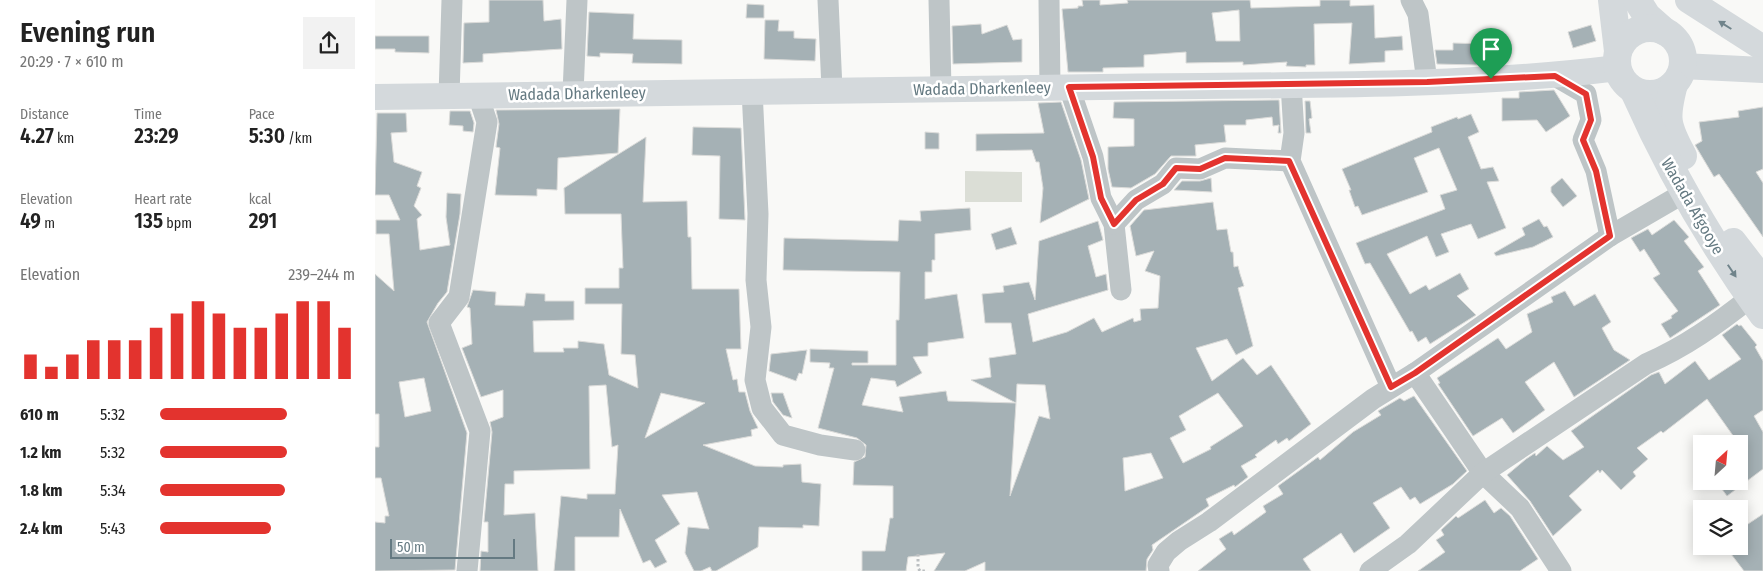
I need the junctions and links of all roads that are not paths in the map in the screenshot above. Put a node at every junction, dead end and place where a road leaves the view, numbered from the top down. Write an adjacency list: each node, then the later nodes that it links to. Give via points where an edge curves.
1 (452, 0): 25 (street)
2 (577, 0): 23 (street)
3 (829, 0): 19 (street)
4 (939, 0): 20 (street)
5 (1049, 0): 18 (street)
6 (1411, 0): 16 (street, via 1418,14)
7 (1612, 0): 12 (highway)
8 (1637, 0): 10 (highway, via 1647,16)
9 (1688, 0): 11 (main road, one-way to 9)
10 (1664, 32): 12 (highway, via 1654,28 1632,33 1623,41); 14 (highway, via 1679,46)
11 (1763, 48)
12 (1618, 60): 15 (main road, Wadada Dharkenleey); 22 (highway, via 1625,84)
13 (1763, 70): 14 (main road)
14 (1678, 75): 22 (highway, via 1665,91 1645,94); 32 (highway, Wadada Afgooye, via 1668,107 1669,130 1734,243)
15 (1555, 76): 16 (main road, Wadada Dharkenleey); 30 (street, via 1586,94 1591,120 1583,140 1596,171)
16 (1427, 82): 17 (main road, Wadada Dharkenleey)
17 (1291, 84): 18 (main road, Wadada Dharkenleey); 27 (street, via 1294,133)
18 (1060, 87): 20 (main road, Wadada Dharkenleey); 29 (street, via 1093,157 1101,198)
19 (832, 89): 20 (main road, Wadada Dharkenleey); 21 (main road, Wadada Dharkenleey)
20 (941, 89)
21 (752, 90): 23 (main road, Wadada Dharkenleey); 35 (street, via 758,214 756,280 761,327 755,380 762,408 783,435)
22 (1634, 90): 28 (highway, Wadada Afgooye, via 1657,144)
23 (573, 93): 24 (main road, Wadada Dharkenleey)
24 (478, 95): 25 (main road, Wadada Dharkenleey); 37 (street, via 487,122 459,297 439,322 480,431)
25 (449, 96): 26 (main road, Wadada Dharkenleey)
26 (375, 97)
27 (1289, 161): 29 (street, via 1225,158 1200,169 1176,168 1163,184 1136,200); 34 (street)
28 (1684, 193): 30 (street); 32 (highway, Wadada Afgooye, one-way to 32, via 1723,258)
29 (1114, 224): 31 (street)
30 (1610, 236): 33 (street)
31 (1121, 290)
32 (1759, 298): 36 (street, via 1675,352 1646,364)
33 (1415, 373): 34 (street); 36 (street)
34 (1391, 387): 38 (street, via 1179,541 1166,552 1158,565)
35 (855, 450)
36 (1483, 473): 39 (street, via 1408,544); 40 (street, via 1521,508)
37 (467, 571)
38 (1159, 571)
39 (1370, 571)
40 (1561, 571)

